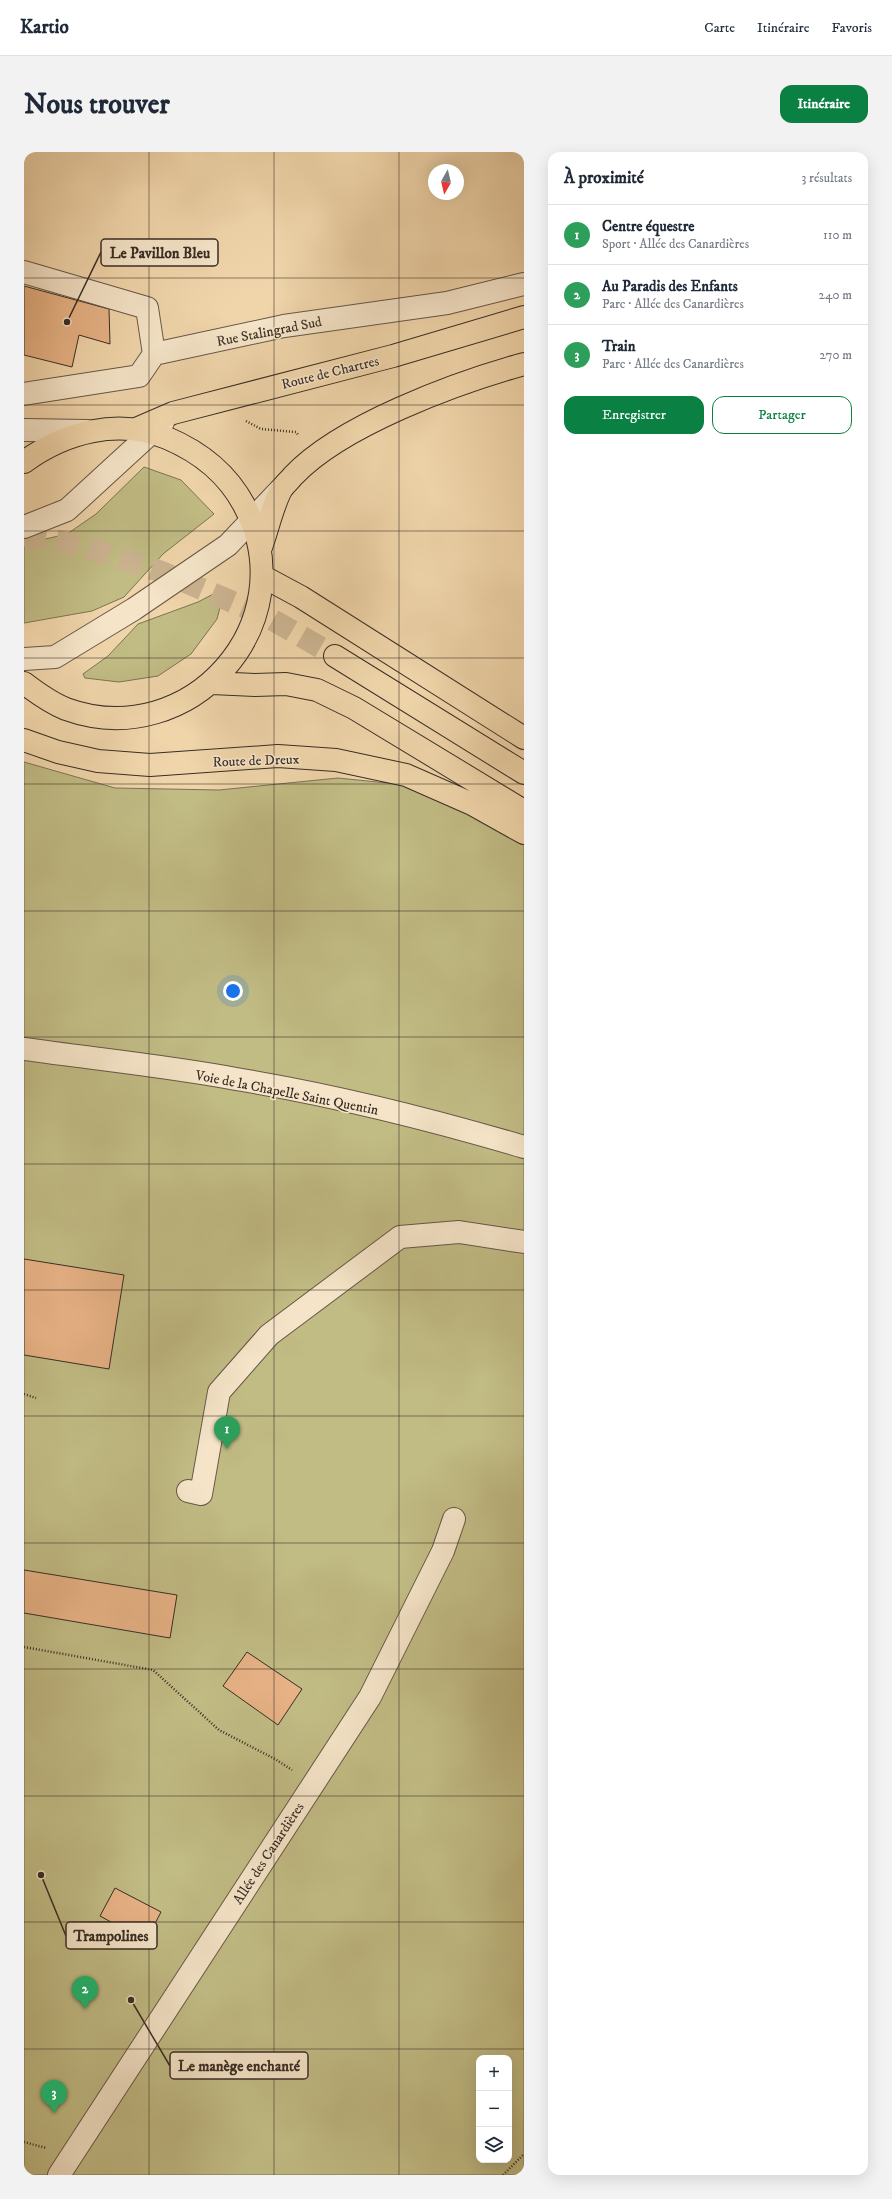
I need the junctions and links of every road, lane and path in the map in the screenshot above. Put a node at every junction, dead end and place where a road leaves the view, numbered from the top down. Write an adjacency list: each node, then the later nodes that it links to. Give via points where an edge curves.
1 (24, 272): 4 (street, via 147,308)
2 (524, 284): 4 (street, Rue Stalingrad Sud, via 447,303 284,326)
3 (524, 317): 7 (main road, Route de Chartres, via 393,356)
4 (154, 354): 6 (street, via 139,376)
5 (524, 364): 14 (main road, via 425,398 358,430 316,456)
6 (24, 394)
7 (173, 413): 11 (street)
8 (247, 422): 12 (path, via 261,429 296,432)
9 (24, 430): 10 (street)
10 (88, 431): 11 (main road, via 112,428); 13 (main road, via 63,439)
11 (144, 431): 15 (main road, via 188,447 214,466 236,490); 16 (street, via 67,510)
12 (303, 439)
13 (24, 462)
14 (281, 489): 15 (street); 17 (main road)
15 (252, 520): 17 (main road); 20 (street, via 228,546 134,609 55,657)
16 (24, 527)
17 (260, 550): 18 (main road)
18 (262, 576): 22 (main road, via 260,600 243,645); 23 (main road, via 301,597)
19 (335, 656): 25 (main road)
20 (24, 660)
21 (24, 683): 22 (main road, via 66,708 118,718 145,715 170,708)
22 (212, 683): 26 (main road, via 286,684 317,690 354,708)
23 (524, 738)
24 (24, 740): 27 (main road, Route de Dreux, via 58,752 98,761 150,765 278,756 336,760 406,775 472,804)
25 (524, 773)
26 (524, 811)
27 (524, 833)
28 (24, 1049): 29 (street, Voie de la Chapelle Saint Quentin, via 236,1079 475,1132)
29 (524, 1147)
30 (524, 1242): 33 (street, via 459,1232 400,1237 269,1335 219,1392 201,1494)
31 (24, 1394): 32 (path)
32 (36, 1398)
33 (188, 1491)
34 (454, 1518): 36 (street, Allée des Canardières, via 443,1551 370,1697)
35 (24, 1646): 36 (path, via 152,1670 219,1730)
36 (314, 1782): 38 (street, Allée des Canardières)
37 (524, 2154): 39 (path)
38 (59, 2175)
39 (502, 2175)

